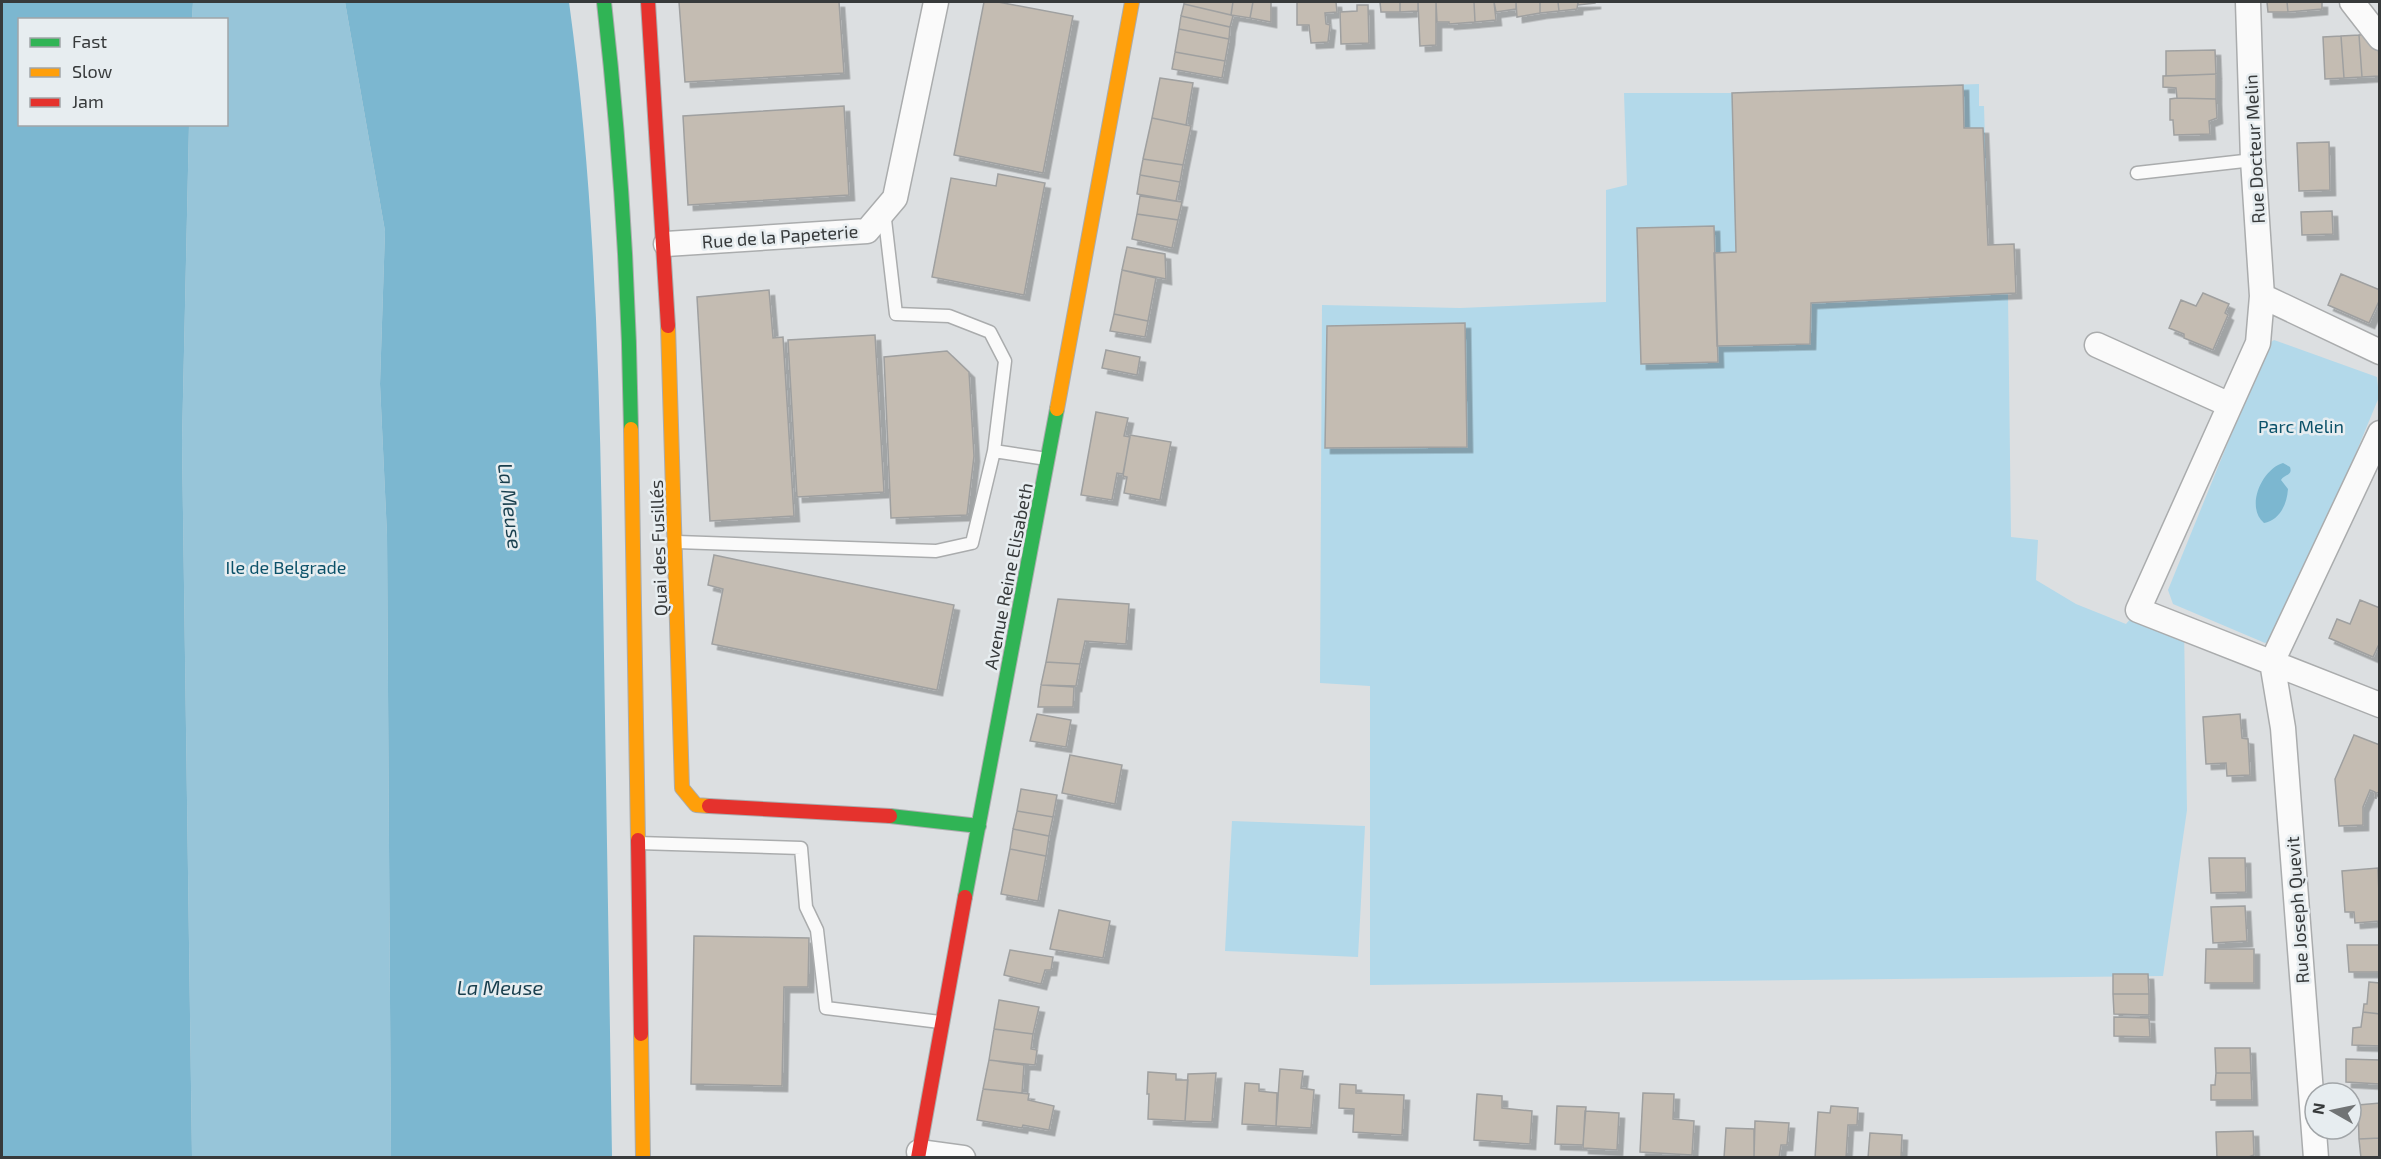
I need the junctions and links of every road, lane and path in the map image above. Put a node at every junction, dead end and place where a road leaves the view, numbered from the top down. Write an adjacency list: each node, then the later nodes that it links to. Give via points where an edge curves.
1 (604, 2): 23 (main road, via 617,119 629,308)
2 (648, 2): 11 (main road, Quai des Fusillés)
3 (936, 2): 10 (street, Rue de la Papeterie, via 896,198)
4 (1132, 2): 18 (main road, Avenue Reine Elisabeth)
5 (2248, 2): 8 (street, Rue Docteur Melin)
6 (2352, 2): 7 (street)
7 (2379, 38)
8 (2253, 160): 9 (lane); 12 (street, Rue Docteur Melin)
9 (2137, 173)
10 (884, 211): 11 (street, Rue de la Papeterie, via 867,231); 17 (lane, via 896,314 949,316 990,332 1005,361)
11 (666, 244): 19 (main road, Quai des Fusillés)
12 (2262, 296): 14 (street); 15 (street, Rue Docteur Melin, via 2258,343)
13 (2097, 345): 15 (street)
14 (2379, 352)
15 (2230, 405): 20 (street, Rue Docteur Melin, via 2138,610)
16 (2379, 434): 20 (street)
17 (994, 451): 18 (lane); 19 (lane, via 972,543 936,551)
18 (1048, 459): 22 (main road, Avenue Reine Elisabeth)
19 (676, 542): 22 (main road, Quai des Fusillés, via 682,788 696,805 916,817)
20 (2271, 662): 21 (street); 28 (street, Rue Joseph Quevit, via 2283,728)
21 (2379, 705)
22 (979, 826): 24 (main road, Avenue Reine Elisabeth)
23 (638, 843): 24 (lane, via 801,848 806,907 817,930 826,1008); 26 (main road)
24 (941, 1023): 25 (main road, Avenue Reine Elisabeth)
25 (918, 1155): 27 (street)
26 (643, 1158)
27 (963, 1158)
28 (2316, 1158)

